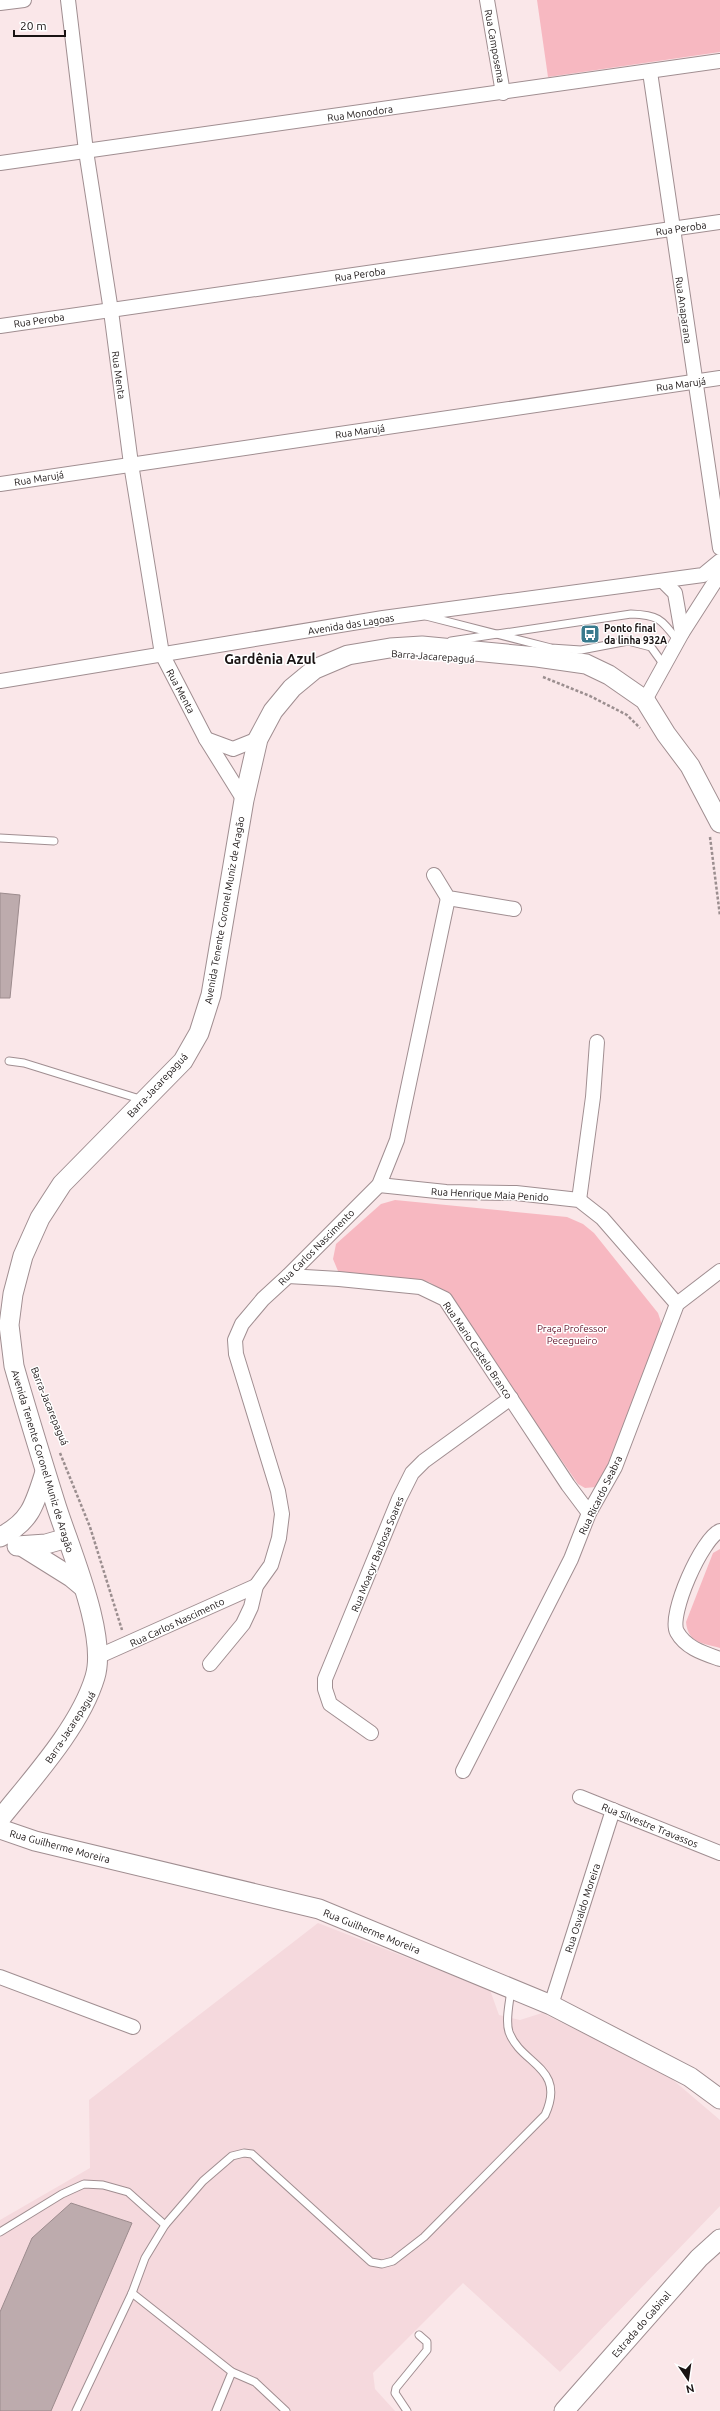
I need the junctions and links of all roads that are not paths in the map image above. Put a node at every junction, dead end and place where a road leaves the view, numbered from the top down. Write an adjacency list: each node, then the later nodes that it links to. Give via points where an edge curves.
1 (24, 0): 4 (street)
2 (68, 0): 8 (street, Rua Menta)
3 (486, 0): 7 (street, Rua Camposema)
4 (0, 4)
5 (720, 61): 6 (street, Rua Monodora)
6 (650, 72): 7 (street, Rua Monodora); 11 (street, Rua Anaparana)
7 (503, 93): 8 (street, Rua Monodora)
8 (86, 151): 9 (street, Rua Monodora); 12 (street, Rua Menta)
9 (0, 163)
10 (720, 222): 11 (street, Rua Peroba)
11 (672, 229): 12 (street, Rua Peroba); 15 (street, Rua Anaparana)
12 (111, 311): 13 (street, Rua Peroba); 16 (street, Rua Menta)
13 (0, 326)
14 (720, 378): 15 (street, Rua Marujá)
15 (694, 382): 16 (street, Rua Marujá); 18 (street, Rua Anaparana)
16 (131, 464): 17 (street, Rua Marujá); 28 (street, Rua Menta)
17 (0, 484)
18 (720, 548)
19 (720, 561): 21 (street, Avenida das Lagoas)
20 (720, 565): 22 (street)
21 (702, 575): 22 (street, Avenida das Lagoas); 23 (street, Avenida das Lagoas)
22 (718, 580): 26 (street)
23 (663, 581): 24 (street, Avenida das Lagoas); 26 (street, via 674,593)
24 (415, 614): 25 (lane); 28 (street, Avenida das Lagoas)
25 (500, 634): 26 (lane, via 640,614 657,617); 27 (lane); 29 (lane, via 551,648 581,650 628,641 651,647)
26 (680, 637): 29 (street)
27 (422, 646): 31 (main road, Avenida Tenente Coronel Muniz de Aragão, via 586,664 609,675); 33 (main road, Avenida Tenente Coronel Muniz de Aragão, via 348,655 315,669 292,688 274,711)
28 (162, 654): 30 (street, Avenida das Lagoas); 32 (street, Rua Menta)
29 (664, 665): 31 (street)
30 (0, 681)
31 (645, 700): 35 (main road, Avenida Tenente Coronel Muniz de Aragão, via 690,766)
32 (206, 739): 33 (street, via 233,749); 34 (street, Rua Menta)
33 (258, 739): 34 (main road, Avenida Tenente Coronel Muniz de Aragão)
34 (244, 800): 43 (main road, Avenida Tenente Coronel Muniz de Aragão, via 211,995 199,1033 183,1060)
35 (714, 827)
36 (0, 838): 37 (lane)
37 (54, 841)
38 (434, 875): 39 (street)
39 (448, 898): 40 (street); 44 (street, Rua Carlos Nascimento, via 397,1140)
40 (514, 909)
41 (597, 1042): 45 (street, via 593,1097)
42 (9, 1061): 43 (lane, via 24,1063)
43 (145, 1100): 50 (main road, Avenida Tenente Coronel Muniz de Aragão, via 62,1184 40,1218 23,1256 13,1294 9,1325 14,1366)
44 (379, 1185): 45 (street, Rua Henrique Maia Penido, via 446,1192 516,1193); 47 (street, Rua Carlos Nascimento)
45 (579, 1200): 48 (street, via 602,1218)
46 (720, 1271): 48 (street)
47 (288, 1276): 49 (street, Rua Mario Castelo Branco, via 420,1287 445,1299); 56 (street, Rua Carlos Nascimento, via 254,1309 242,1324 235,1340 236,1354 278,1490 282,1514 279,1538 271,1565)
48 (677, 1304): 51 (street, Rua Ricardo Seabra, via 615,1467)
49 (511, 1398): 51 (street, Rua Mario Castelo Branco); 61 (street, Rua Moacyr Barbosa Soares, via 424,1461 412,1473 399,1499 325,1679 325,1690 330,1704)
50 (45, 1472): 53 (main road, Avenida Tenente Coronel Muniz de Aragão); 54 (main road, via 32,1510 23,1523)
51 (589, 1513): 62 (street, Rua Ricardo Seabra, via 571,1559)
52 (720, 1531): 59 (street, via 709,1539 699,1554 675,1616 676,1630 685,1644)
53 (67, 1538): 55 (main road); 57 (main road, Avenida Tenente Coronel Muniz de Aragão)
54 (0, 1539): 55 (main road)
55 (23, 1547): 57 (main road)
56 (256, 1586): 58 (street, Rua Carlos Nascimento); 60 (street, Rua Carlos Nascimento, via 251,1607 243,1624)
57 (83, 1587): 58 (main road, Avenida Tenente Coronel Muniz de Aragão, via 91,1613)
58 (98, 1658): 65 (main road, Avenida Tenente Coronel Muniz de Aragão, via 88,1694 60,1744)
59 (720, 1659)
60 (210, 1664)
61 (372, 1733)
62 (463, 1771)
63 (580, 1797): 64 (street, Rua Silvestre Travassos)
64 (613, 1810): 67 (street, Rua Silvestre Travassos); 70 (street, Rua Osvaldo Moreira)
65 (0, 1819)
66 (0, 1829): 69 (main road, Rua Guilherme Moreira, via 35,1841 319,1909)
67 (720, 1853)
68 (0, 1977): 71 (street)
69 (511, 1988): 70 (main road, Rua Guilherme Moreira); 73 (lane, via 509,2032 513,2041 537,2064 547,2079 552,2094 550,2104 544,2115 424,2237 393,2261 382,2264 371,2262 252,2154 232,2156 204,2181)
70 (551, 2005): 72 (main road, Rua Guilherme Moreira, via 690,2077)
71 (133, 2027)
72 (720, 2099)
73 (165, 2225): 74 (lane, via 128,2192 104,2185 84,2184 62,2194); 76 (lane, via 145,2258)
74 (0, 2232)
75 (720, 2239): 83 (main road, Estrada do Gabinal, via 699,2258)
76 (132, 2293): 78 (lane); 79 (lane)
77 (419, 2335): 82 (lane, via 427,2342 427,2350 396,2388 395,2393)
78 (232, 2372): 80 (lane); 81 (lane, via 255,2382)
79 (76, 2411)
80 (216, 2411)
81 (286, 2411)
82 (407, 2411)
83 (564, 2411)

